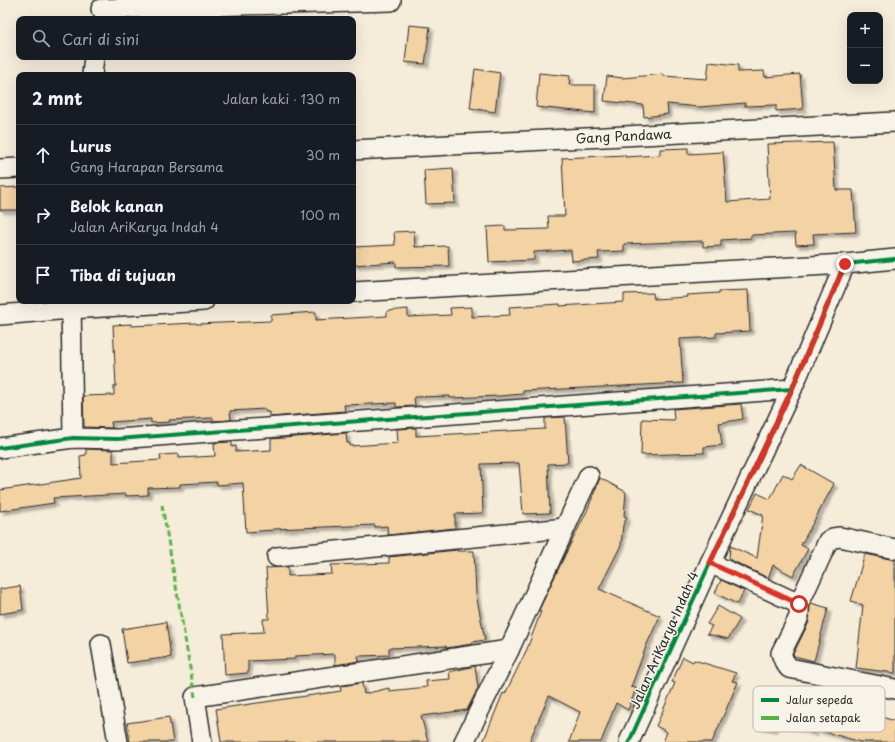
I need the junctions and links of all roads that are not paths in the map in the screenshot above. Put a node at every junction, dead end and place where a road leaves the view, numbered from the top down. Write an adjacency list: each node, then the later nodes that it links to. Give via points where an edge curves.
1 (391, 1): 2 (street)
2 (100, 9)
3 (94, 60): 4 (street)
4 (92, 72)
5 (895, 122): 6 (street, Gang Pandawa)
6 (356, 150)
7 (16, 168): 8 (street)
8 (0, 169)
9 (895, 259): 10 (street)
10 (845, 264): 11 (street); 15 (street, Jalan AriKarya Indah 4)
11 (356, 292)
12 (104, 304): 13 (street)
13 (71, 305): 14 (street); 16 (street)
14 (0, 315)
15 (792, 389): 16 (street, via 117,439); 22 (street, Jalan AriKarya Indah 4)
16 (73, 438): 17 (street)
17 (0, 448)
18 (589, 476): 19 (street)
19 (565, 528): 21 (street); 25 (street)
20 (895, 549): 23 (street, via 833,538 828,541)
21 (277, 557)
22 (710, 563): 23 (street); 32 (street, Jalan AriKarya Indah 4)
23 (799, 604): 26 (street, via 799,617 781,654 789,668)
24 (101, 644): 29 (street)
25 (509, 650): 30 (street, via 195,697); 31 (street)
26 (880, 686)
27 (885, 687): 28 (street)
28 (895, 689)
29 (118, 742)
30 (202, 742)
31 (464, 742)
32 (629, 742)

